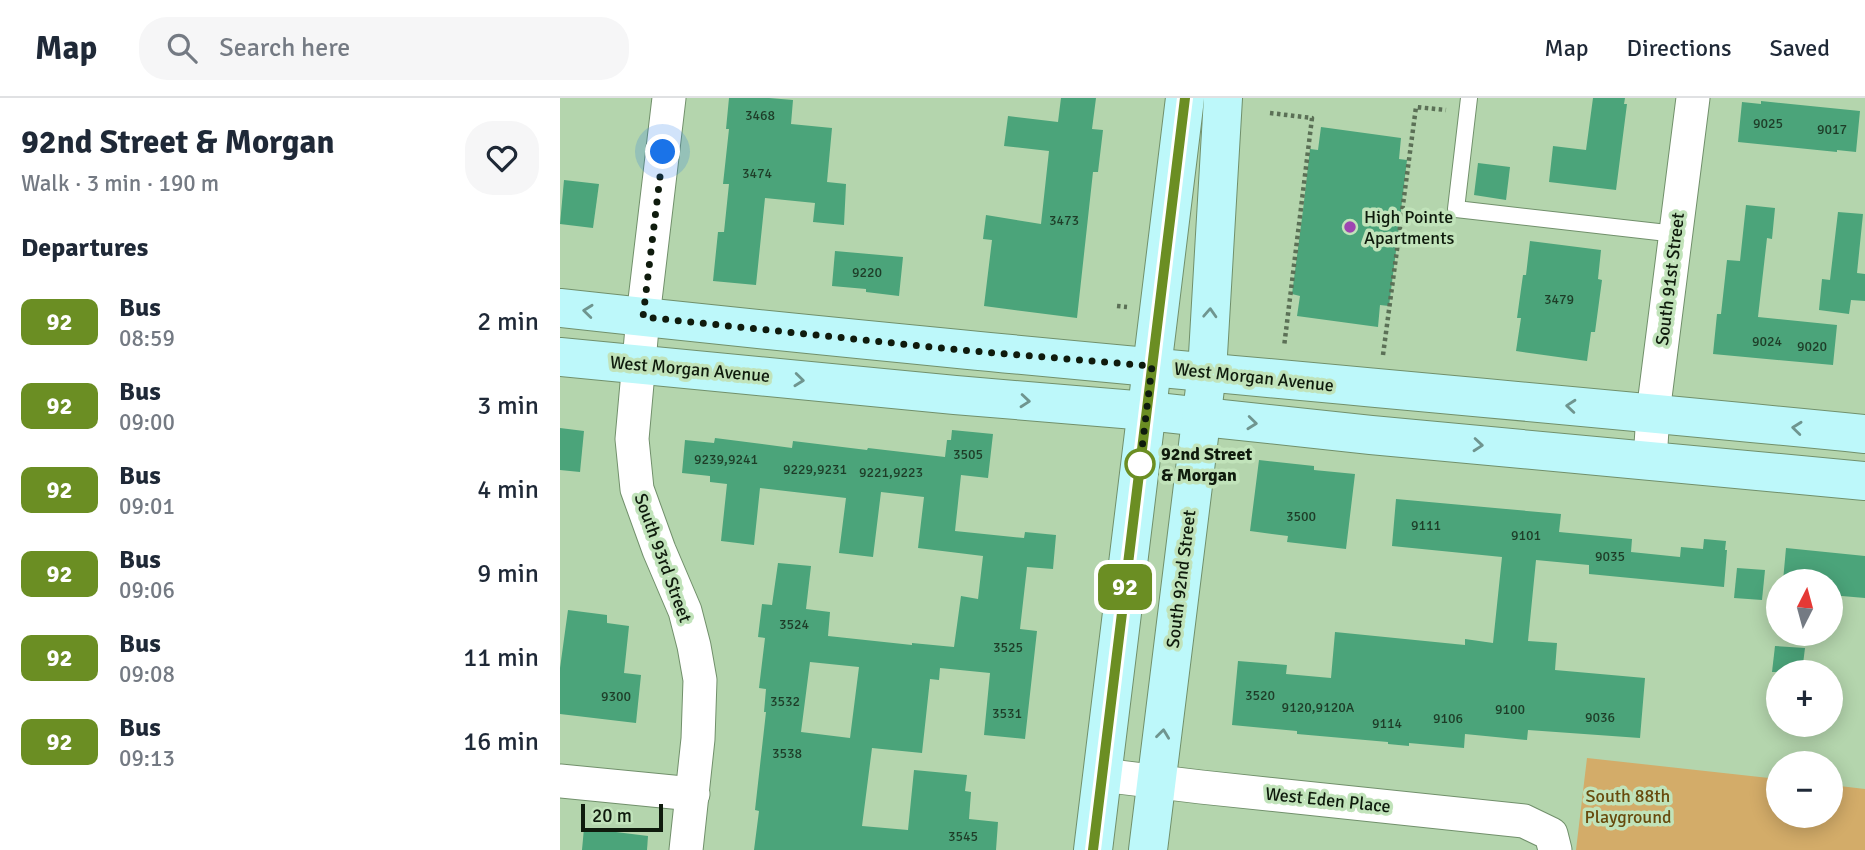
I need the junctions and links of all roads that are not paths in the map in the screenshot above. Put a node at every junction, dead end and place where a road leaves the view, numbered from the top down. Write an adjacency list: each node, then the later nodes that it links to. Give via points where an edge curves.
1 (669, 98): 8 (street, South 93rd Street)
2 (1185, 98): 12 (street)
3 (1223, 98): 13 (street, South 92nd Street, one-way to 3)
4 (1693, 98): 6 (street, South 91st Street)
5 (1468, 106): 6 (lane, via 1456,209)
6 (1676, 234): 17 (street, South 91st Street)
7 (560, 308): 8 (street, West Morgan Avenue, one-way to 7)
8 (643, 317): 9 (street, West Morgan Avenue); 11 (street, South 93rd Street)
9 (960, 350): 12 (street, West Morgan Avenue); 15 (street)
10 (560, 357): 11 (street, West Morgan Avenue)
11 (640, 365): 15 (street, West Morgan Avenue, one-way to 15); 26 (street, South 93rd Street, via 632,439 637,489 685,611 699,680)
12 (1152, 366): 13 (street, West Morgan Avenue); 16 (street)
13 (1206, 372): 14 (street, West Morgan Avenue); 18 (street, South 92nd Street)
14 (1379, 374): 17 (street, West Morgan Avenue, one-way to 14); 20 (street)
15 (955, 395): 16 (street, West Morgan Avenue, one-way to 16)
16 (1147, 411): 18 (street, West Morgan Avenue); 23 (street)
17 (1653, 413): 19 (street, West Morgan Avenue, one-way to 17); 21 (street, South 91st Street)
18 (1201, 417): 20 (street, West Morgan Avenue, one-way to 20); 25 (street, South 92nd Street, one-way to 18)
19 (1865, 434)
20 (1371, 435): 21 (street, West Morgan Avenue, one-way to 21)
21 (1650, 461): 22 (street, West Morgan Avenue)
22 (1865, 481)
23 (1102, 775): 25 (street, West Eden Place); 29 (street)
24 (560, 781): 26 (street)
25 (1157, 782): 27 (street, West Eden Place, via 1524,821); 30 (street, South 92nd Street)
26 (692, 794): 28 (street, South 93rd Street)
27 (1553, 842)
28 (686, 850)
29 (1093, 850)
30 (1148, 850)

